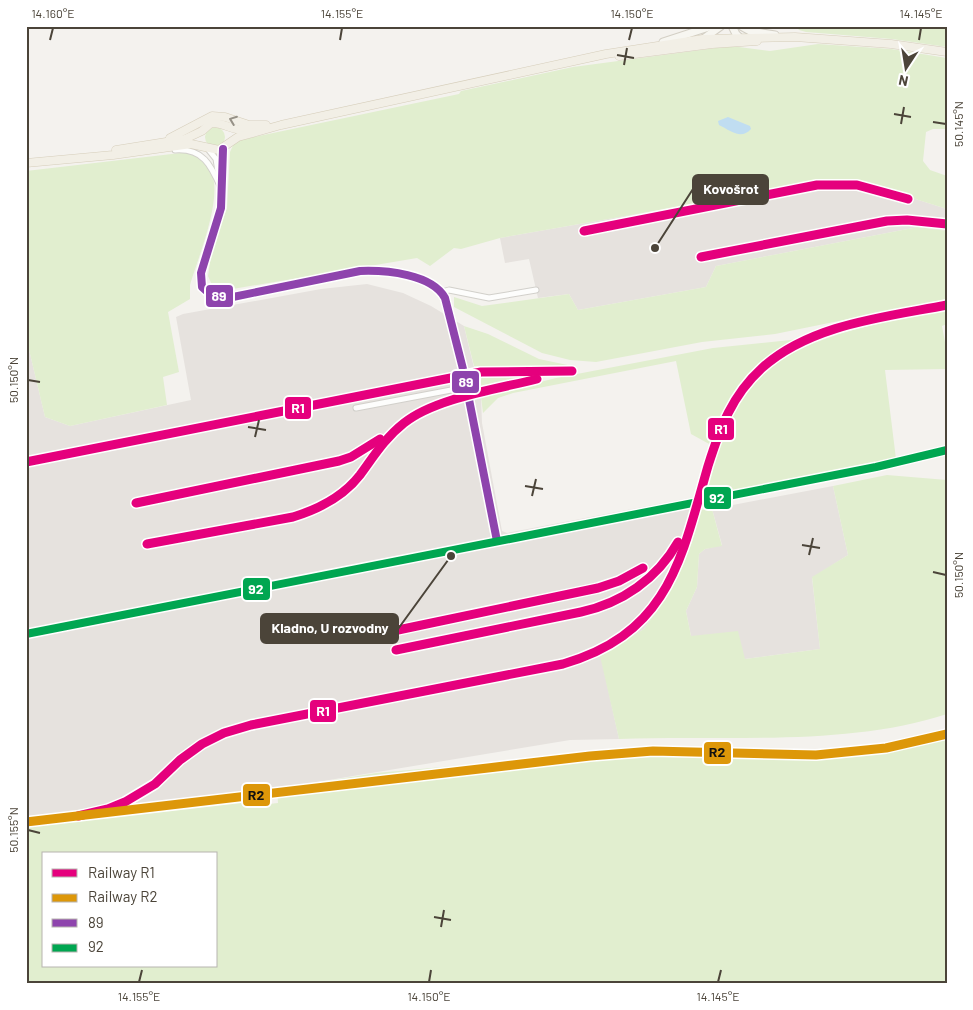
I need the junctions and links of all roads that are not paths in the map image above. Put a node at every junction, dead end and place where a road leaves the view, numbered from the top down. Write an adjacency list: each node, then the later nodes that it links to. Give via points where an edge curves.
1 (712, 26): 10 (street)
2 (721, 26): 7 (street)
3 (732, 26): 5 (street)
4 (741, 26): 6 (street, via 750,32)
5 (738, 36): 6 (main road); 7 (main road); 9 (street)
6 (795, 37): 8 (main road)
7 (703, 39): 10 (main road); 11 (street)
8 (818, 39): 9 (main road); 12 (main road)
9 (748, 42): 11 (main road)
10 (639, 48): 13 (main road)
11 (669, 50): 13 (main road)
12 (947, 52)
13 (572, 62): 14 (main road)
14 (281, 125): 15 (main road, via 242,131); 17 (main road); 18 (main road, one-way to 18, via 249,125 212,116 179,134)
15 (226, 127): 16 (main road, via 211,123); 17 (main road)
16 (202, 131): 18 (main road, via 185,139); 19 (main road, via 201,139)
17 (229, 141): 20 (main road)
18 (147, 145): 22 (main road)
19 (207, 148): 20 (main road); 21 (main road, via 191,144); 24 (street, via 216,159)
20 (223, 149): 24 (street)
21 (139, 152): 22 (main road); 24 (street, via 191,150 200,154 211,165)
22 (57, 160): 23 (main road)
23 (26, 163)
24 (222, 191): 26 (street, via 218,220 201,272 202,287 211,296 228,298 375,270 411,277 432,284)
25 (536, 290): 26 (street, via 489,298 449,290)
26 (442, 292): 27 (street)
27 (466, 387): 28 (street); 30 (street)
28 (356, 408)
29 (947, 450): 30 (street, via 876,467)
30 (497, 541): 31 (street)
31 (26, 634)

